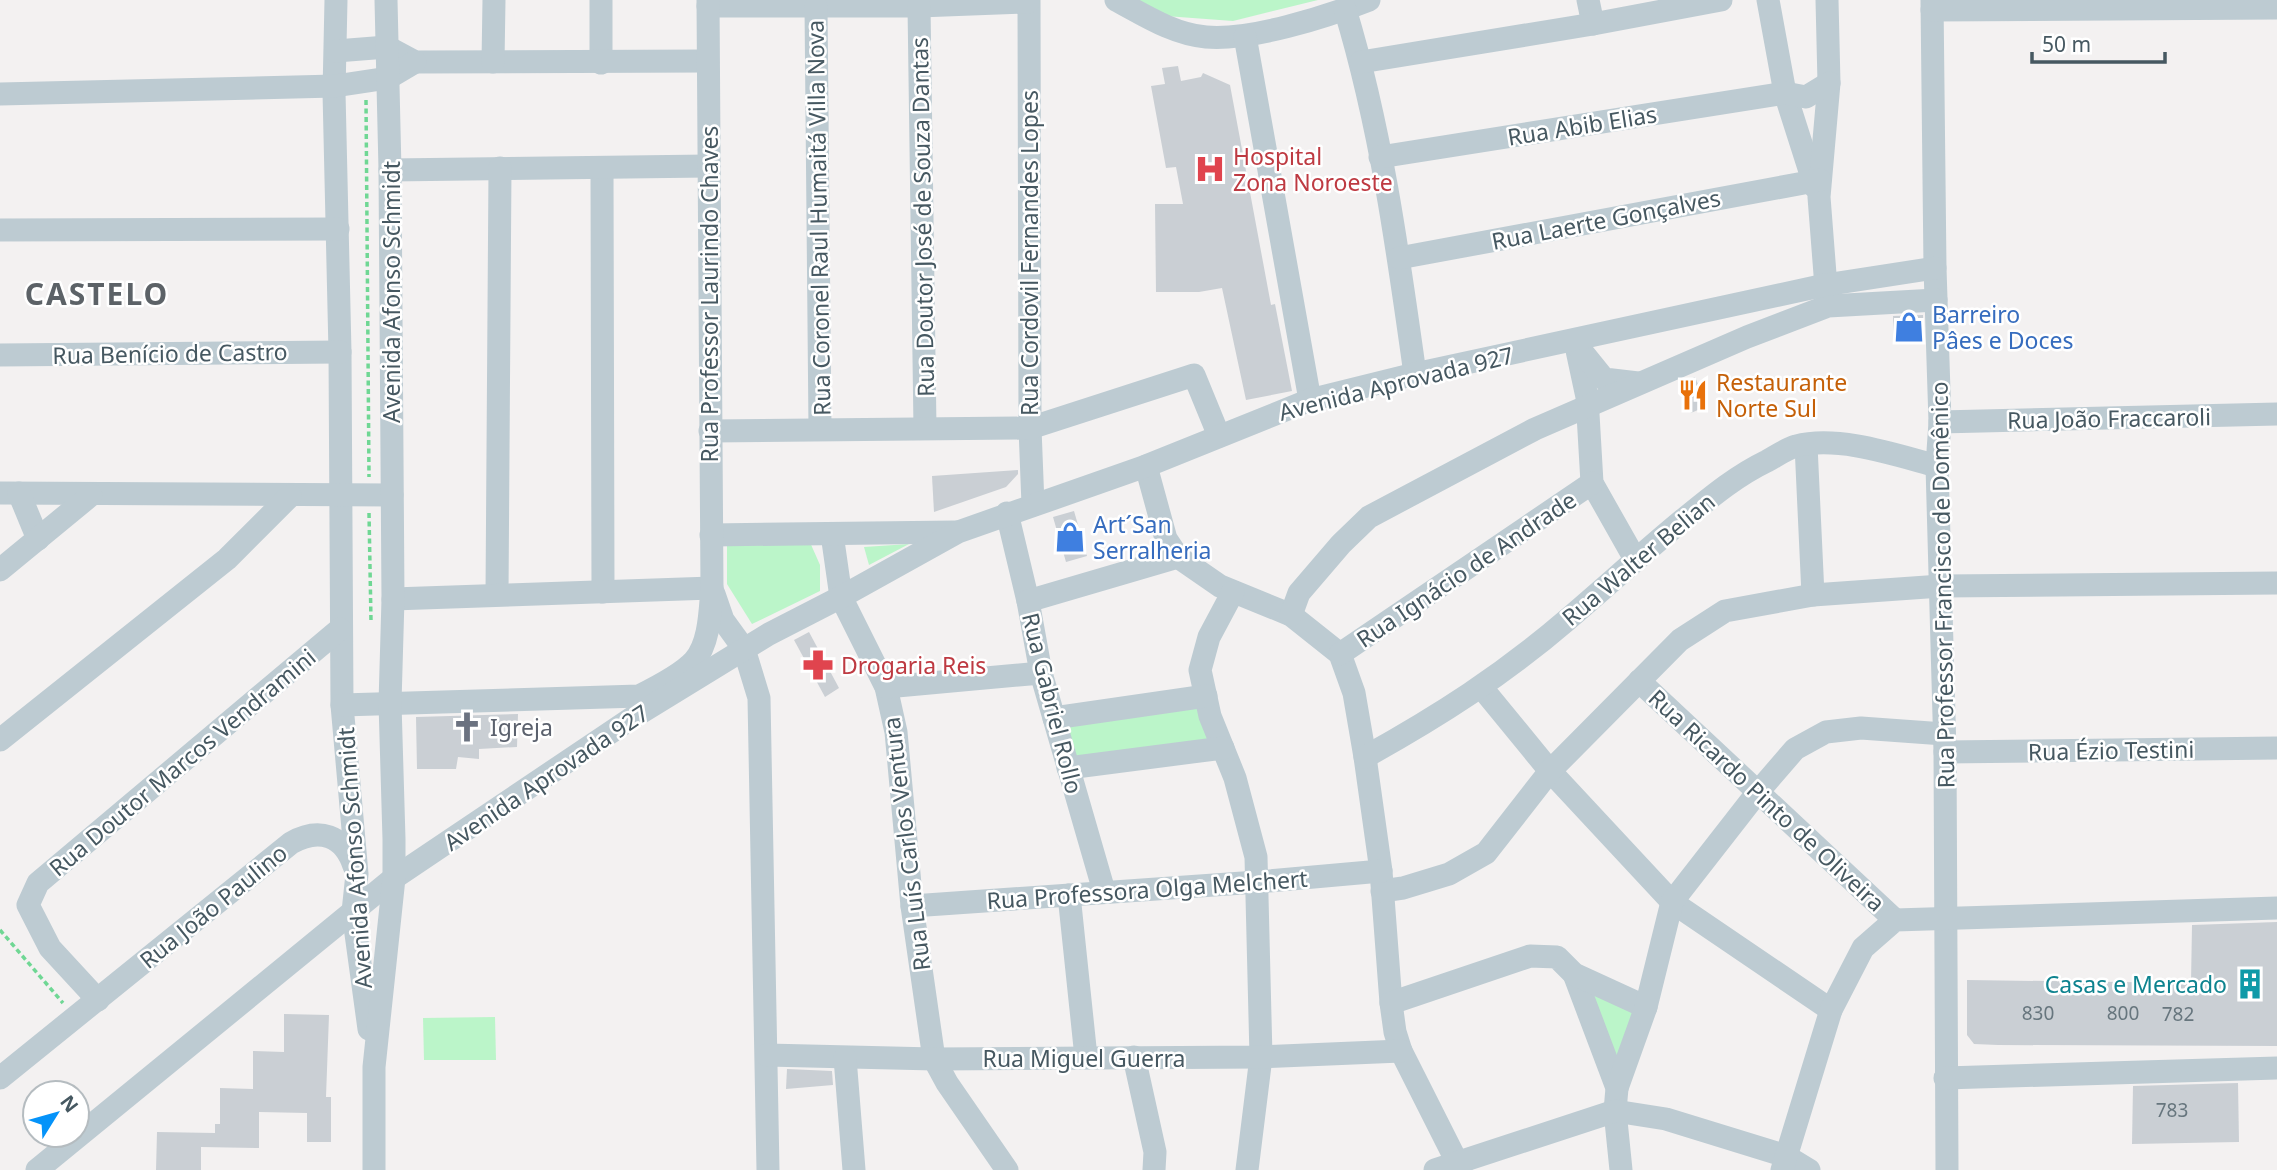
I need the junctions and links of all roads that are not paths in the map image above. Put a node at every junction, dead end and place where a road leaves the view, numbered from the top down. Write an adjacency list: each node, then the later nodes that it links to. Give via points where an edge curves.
1 (336, 0): 21 (street, Avenida Afonso Schmidt)
2 (386, 0): 20 (street, Avenida Afonso Schmidt)
3 (494, 0): 24 (street)
4 (601, 0): 26 (street)
5 (1116, 0): 19 (street, via 1165,26 1204,37)
6 (1369, 0): 17 (street)
7 (1588, 0): 18 (street)
8 (1721, 0): 18 (street)
9 (1768, 0): 30 (street)
10 (1827, 0): 28 (street)
11 (1028, 1): 14 (street); 54 (street, Rua Cordovil Fernandes Lopes)
12 (708, 3): 15 (street); 22 (street, Rua Professor Laurindo Chaves)
13 (1932, 5): 16 (street); 41 (street, Rua Professor Francisco de Domênico)
14 (919, 6): 15 (street); 53 (street, Rua Doutor José de Souza Dantas)
15 (816, 7): 55 (street, Rua Coronel Raul Humaitá Villa Nova)
16 (2277, 8)
17 (1345, 9): 19 (street); 25 (street)
18 (1594, 24): 25 (street)
19 (1245, 36): 49 (street)
20 (387, 47): 21 (street); 23 (street); 27 (street, Avenida Afonso Schmidt)
21 (336, 51): 29 (street, Avenida Afonso Schmidt)
22 (708, 61): 26 (street); 33 (street, Rua Professor Laurindo Chaves)
23 (415, 62): 24 (street); 27 (street)
24 (493, 62): 26 (street)
25 (1361, 62): 32 (street)
26 (601, 63)
27 (388, 78): 29 (street); 36 (street, Avenida Afonso Schmidt)
28 (1829, 83): 30 (street, Rua Abib Elias, via 1807,97); 37 (street)
29 (335, 86): 31 (street); 38 (street, Avenida Afonso Schmidt)
30 (1785, 93): 32 (street, Rua Abib Elias); 37 (street)
31 (0, 94)
32 (1380, 157): 40 (street)
33 (708, 166): 35 (street); 56 (street, Rua Professor Laurindo Chaves)
34 (500, 168): 35 (street); 36 (street); 81 (street)
35 (602, 168): 79 (street)
36 (390, 170): 65 (street, Avenida Afonso Schmidt)
37 (1817, 186): 40 (street, Rua Laerte Gonçalves); 42 (street)
38 (338, 229): 39 (street); 45 (street, Avenida Afonso Schmidt)
39 (0, 230)
40 (1399, 258): 47 (street)
41 (1935, 268): 42 (street, Avenida Aprovada 927); 43 (street, Rua Professor Francisco de Domênico)
42 (1827, 295): 43 (street); 44 (street, Avenida Aprovada 927); 48 (street)
43 (1936, 300): 52 (street, Rua Professor Francisco de Domênico)
44 (1575, 342): 47 (street, Avenida Aprovada 927); 48 (street, via 1604,379); 50 (street)
45 (340, 352): 46 (street, Rua Benício de Castro); 64 (street, Avenida Afonso Schmidt)
46 (0, 355)
47 (1415, 374): 49 (street, Avenida Aprovada 927)
48 (1642, 384): 50 (street)
49 (1310, 400): 57 (street, Avenida Aprovada 927)
50 (1587, 406): 61 (street); 86 (street, via 1370,517 1299,593)
51 (2277, 414): 52 (street, Rua João Fraccaroli)
52 (1940, 422): 60 (street, Rua Professor Francisco de Domênico)
53 (925, 428): 54 (street); 55 (street)
54 (1030, 428): 57 (street, via 1194,375); 67 (street, Rua Cordovil Fernandes Lopes)
55 (820, 429): 56 (street)
56 (710, 431): 71 (street, Rua Professor Laurindo Chaves)
57 (1219, 436): 59 (street, Avenida Aprovada 927)
58 (1806, 445): 60 (street, Rua Walter Belian, via 1829,443); 74 (street, Rua Walter Belian, via 1729,482); 82 (street)
59 (1146, 466): 67 (street, Avenida Aprovada 927); 73 (street, via 1166,539)
60 (1937, 466): 77 (street, Rua Professor Francisco de Domênico)
61 (1592, 483): 74 (street); 89 (street, Rua Ignácio de Andrade)
62 (9, 493): 63 (street); 72 (street)
63 (91, 495): 66 (street); 72 (street)
64 (340, 495): 65 (street); 66 (street); 87 (street, Avenida Afonso Schmidt)
65 (392, 495): 84 (street, Avenida Afonso Schmidt)
66 (290, 496): 99 (street, via 227,559)
67 (1033, 505): 68 (street, Avenida Aprovada 927)
68 (1007, 513): 69 (street, Avenida Aprovada 927); 85 (street, Rua Gabriel Rollo)
69 (958, 532): 70 (street); 83 (street, Avenida Aprovada 927)
70 (832, 534): 71 (street); 83 (street, Rua Luís Carlos Ventura)
71 (711, 535): 78 (street, Rua Professor Laurindo Chaves)
72 (38, 539): 75 (street)
73 (1178, 557): 80 (street); 85 (street)
74 (1635, 559): 93 (street, Rua Walter Belian)
75 (0, 570)
76 (2277, 583): 77 (street, Rua Professora Olga Melchert)
77 (1941, 586): 82 (street, Rua Professora Olga Melchert); 101 (street, Rua Professor Francisco de Domênico)
78 (712, 588): 79 (street); 88 (street, via 723,620); 95 (street, via 709,622 694,661 639,696)
79 (603, 592): 81 (street)
80 (1233, 592): 86 (street); 94 (street, via 1209,637 1200,670)
81 (497, 594): 84 (street)
82 (1813, 595): 91 (street, Rua Professora Olga Melchert, via 1725,611 1679,640)
83 (841, 597): 88 (street, Avenida Aprovada 927); 92 (street, Rua Luís Carlos Ventura)
84 (393, 599): 96 (street, Avenida Afonso Schmidt)
85 (1028, 601): 90 (street, Rua Gabriel Rollo)
86 (1291, 615): 89 (street)
87 (340, 629): 97 (street, Avenida Afonso Schmidt); 121 (street, Rua Doutor Marcos Vendramini, via 38,883 28,905 39,929 50,948)
88 (744, 649): 100 (street, Avenida Aprovada 927); 126 (street, via 759,698)
89 (1339, 654): 104 (street, via 1354,694)
90 (1041, 673): 92 (street); 98 (street, Rua Gabriel Rollo)
91 (1639, 681): 106 (street, Rua Professora Olga Melchert); 107 (street, Rua Ricardo Pinto de Oliveira)
92 (886, 687): 115 (street, Rua Luís Carlos Ventura, via 896,732)
93 (1482, 688): 104 (street, Rua Walter Belian); 106 (street)
94 (1206, 696): 98 (street); 102 (street)
95 (599, 698): 96 (street); 100 (street, via 603,725)
96 (390, 703): 97 (street); 109 (street, Avenida Afonso Schmidt)
97 (342, 705): 108 (street, Avenida Afonso Schmidt)
98 (1054, 718): 105 (street, Rua Gabriel Rollo)
99 (0, 740)
100 (597, 741): 109 (street, Avenida Aprovada 927)
101 (1945, 743): 103 (street, Rua Ézio Testini); 107 (street, Rua Ézio Testini, via 1861,728 1826,732 1796,749); 118 (street, Rua Professor Francisco de Domênico)
102 (1223, 748): 105 (street); 111 (street, via 1256,857)
103 (2277, 748)
104 (1365, 757): 110 (street)
105 (1068, 768): 112 (street, Rua Gabriel Rollo)
106 (1550, 771): 110 (street, Rua Professora Olga Melchert, via 1486,853 1449,874 1403,888); 114 (street)
107 (1757, 793): 114 (street, Rua Ézio Testini); 119 (street, Rua Ricardo Pinto de Oliveira)
108 (357, 874): 117 (street, Avenida Afonso Schmidt); 121 (street, Rua João Paulino, via 343,845 317,834 304,835)
109 (394, 878): 117 (street, Avenida Aprovada 927); 132 (street, Avenida Afonso Schmidt)
110 (1382, 881): 111 (street, Rua Professora Olga Melchert); 122 (street)
111 (1258, 883): 112 (street, Rua Professora Olga Melchert); 129 (street)
112 (1104, 891): 113 (street, Rua Professora Olga Melchert)
113 (1069, 895): 115 (street, Rua Professora Olga Melchert); 127 (street)
114 (1672, 902): 123 (street); 124 (street)
115 (912, 906): 131 (street, Rua Luís Carlos Ventura)
116 (2277, 908): 118 (street)
117 (353, 912): 132 (street, Avenida Afonso Schmidt); 140 (street, Avenida Aprovada 927)
118 (1947, 918): 119 (street); 135 (street, Rua Professor Francisco de Domênico)
119 (1895, 920): 124 (street, via 1863,948)
120 (1574, 974): 122 (street, via 1557,957 1530,956); 123 (street); 136 (street)
121 (98, 1000): 134 (street)
122 (1391, 1003): 125 (street)
123 (1646, 1007): 136 (street)
124 (1831, 1010): 138 (street)
125 (1401, 1051): 129 (street, Rua Miguel Guerra); 139 (street)
126 (767, 1055): 130 (street, Rua Miguel Guerra); 142 (street)
127 (1086, 1056): 128 (street, Rua Miguel Guerra); 131 (street, Rua Miguel Guerra)
128 (1134, 1057): 129 (street, Rua Miguel Guerra); 145 (street, via 1155,1152)
129 (1261, 1057): 146 (street)
130 (845, 1058): 131 (street, Rua Miguel Guerra); 143 (street)
131 (934, 1059): 144 (street)
132 (374, 1067): 141 (street)
133 (2277, 1068): 135 (street)
134 (0, 1079)
135 (1945, 1079): 150 (street, Rua Professor Francisco de Domênico)
136 (1617, 1088): 137 (street)
137 (1615, 1111): 138 (street, via 1666,1119); 139 (street); 148 (street)
138 (1784, 1163): 149 (street)
139 (1459, 1166): 147 (street)
140 (37, 1170)
141 (374, 1170)
142 (768, 1170)
143 (854, 1170)
144 (1007, 1170)
145 (1154, 1170)
146 (1247, 1170)
147 (1436, 1170)
148 (1621, 1170)
149 (1809, 1170)
150 (1947, 1170)

